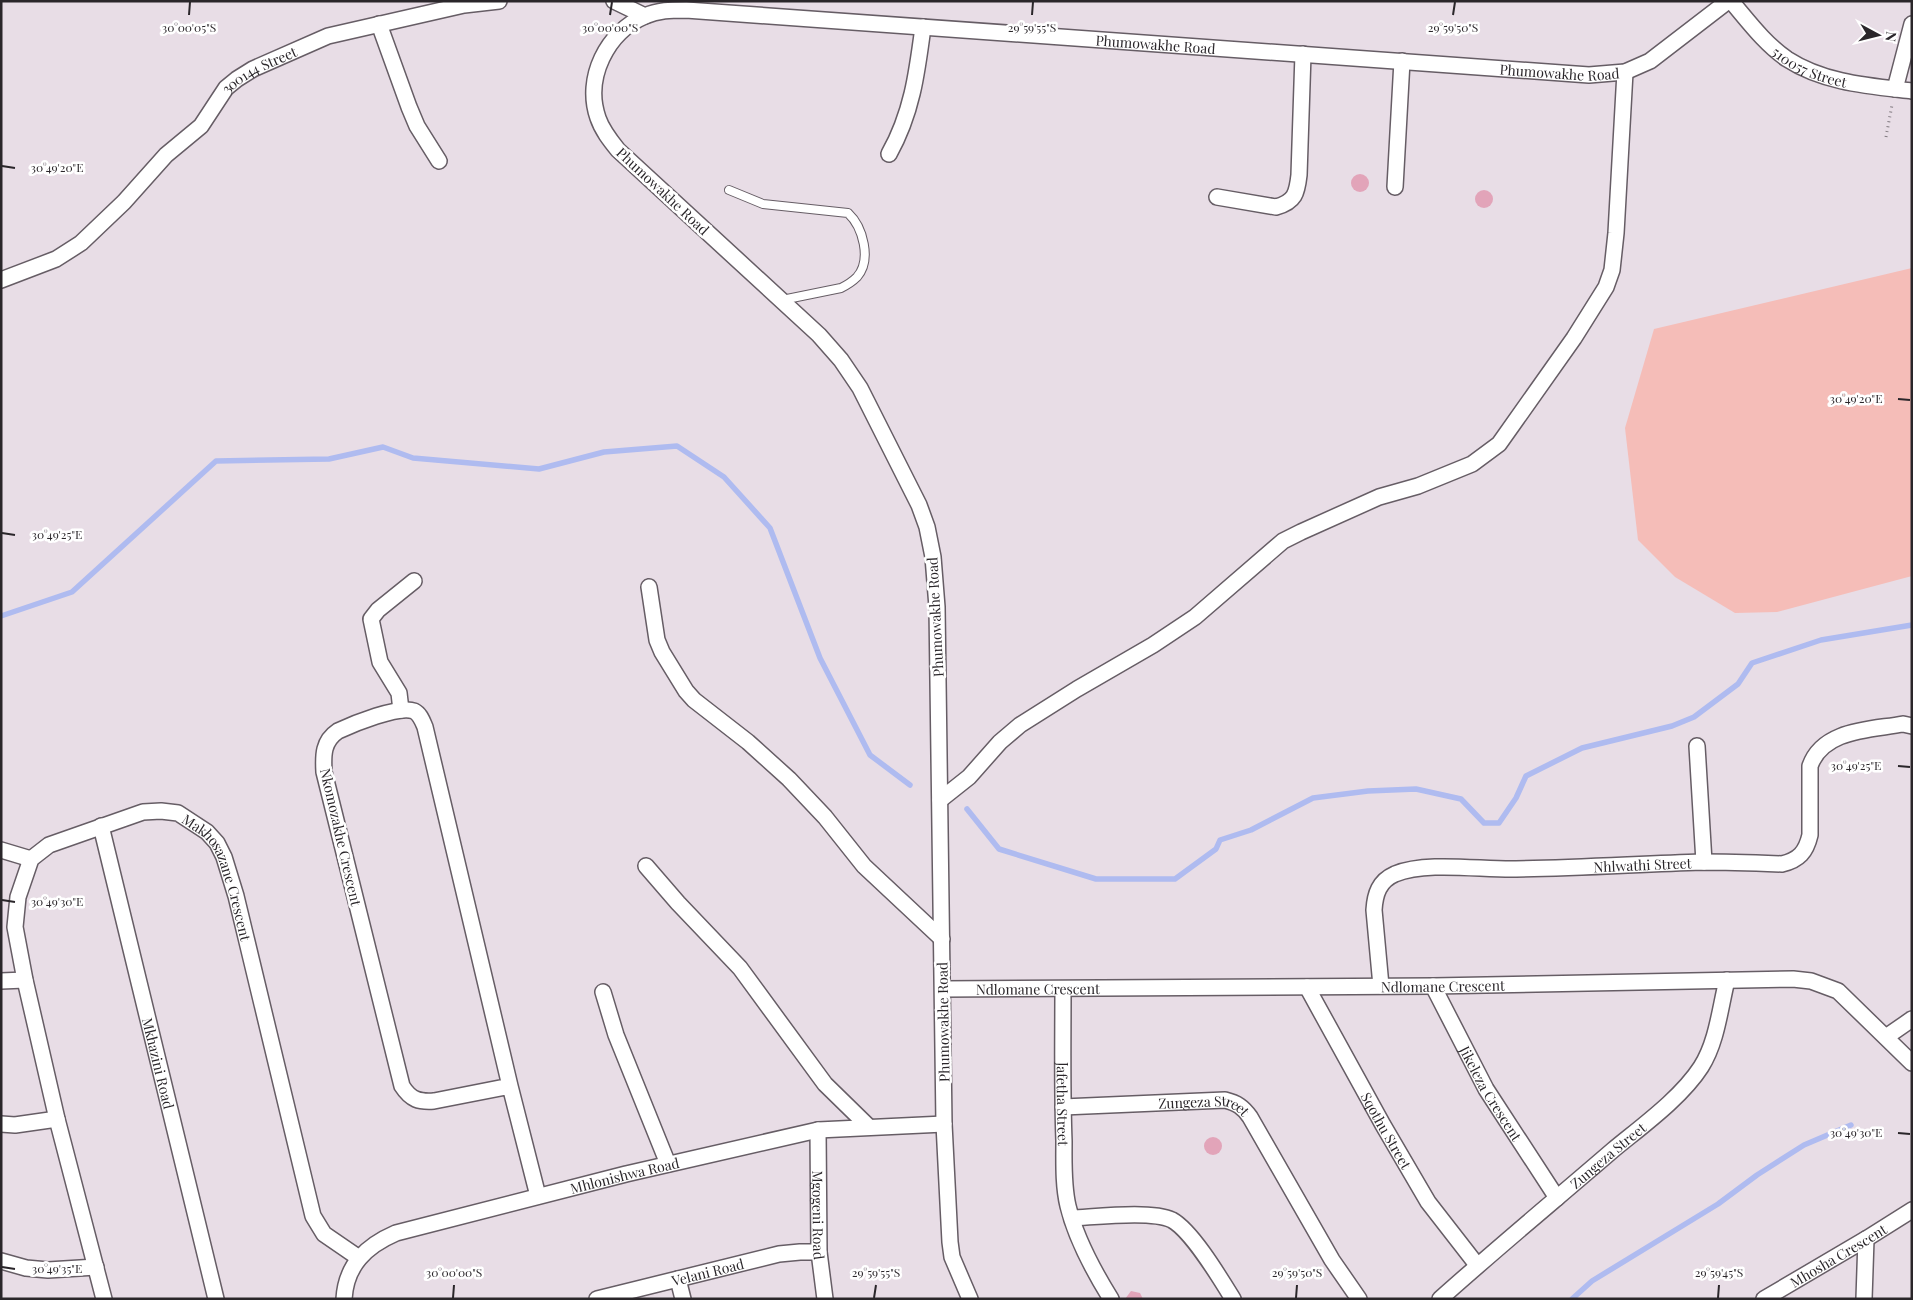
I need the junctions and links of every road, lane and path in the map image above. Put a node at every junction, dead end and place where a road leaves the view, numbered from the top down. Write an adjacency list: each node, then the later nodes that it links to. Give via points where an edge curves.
1 (499, 1): 5 (street, 300144 Street, via 464,5)
2 (614, 1): 4 (street)
3 (1729, 1): 11 (street, Phumowakhe Road, via 1650,61); 12 (street, 510057 Street, via 1786,58 1806,69 1829,79)
4 (645, 16): 7 (street, Phumowakhe Road, via 664,10 686,10); 21 (street, Phumowakhe Road, via 616,36 600,63 594,94 597,116 604,132 618,150)
5 (379, 24): 16 (street, via 409,107); 20 (street, 300144 Street, via 328,36 238,78 226,88 201,126 166,155 81,243 56,259)
6 (1912, 24): 8 (street)
7 (923, 27): 9 (street, Phumowakhe Road); 15 (street, via 911,100 901,132)
8 (1909, 40): 12 (street)
9 (1303, 54): 10 (street, Phumowakhe Road); 19 (street, via 1296,194 1285,205 1276,207)
10 (1402, 61): 11 (street, Phumowakhe Road, via 1589,75); 17 (street)
11 (1625, 72): 27 (street, via 1612,270 1606,287 1574,338 1499,444 1472,464 1418,486 1379,497 1283,541 1195,616 1153,645 1020,724 969,777)
12 (1894, 89): 13 (street, 510057 Street); 14 (path)
13 (1912, 91)
14 (1886, 137)
15 (889, 154)
16 (440, 162)
17 (1395, 187)
18 (729, 190): 21 (lane, via 763,204 848,213 860,229 864,256 858,276 841,288)
19 (1217, 197)
20 (1, 280)
21 (781, 300): 27 (street, Phumowakhe Road, via 819,335 860,388 912,490 927,527 937,607)
22 (414, 581): 24 (street, via 371,619 380,662 399,694)
23 (649, 587): 33 (street, via 657,640 686,691 789,779 864,866)
24 (401, 710): 46 (street, via 416,712 425,727); 46 (street, Nkomozakhe Crescent, via 338,731 329,737 323,759 402,1086 414,1100 423,1102)
25 (1912, 726): 31 (street, Nhlwathi Street, via 1903,724 1846,734 1821,746 1810,766 1808,845 1794,861 1782,864)
26 (1697, 746): 31 (street)
27 (940, 800): 33 (street, Phumowakhe Road)
28 (101, 826): 30 (street, Makhosazane Crescent, via 49,845); 60 (street, Makhosazane Crescent, via 143,812 178,813 207,832 217,843 236,896 313,1216 324,1234); 66 (street, Mkhazini Road)
29 (1, 850): 30 (street)
30 (31, 859): 34 (street, via 18,897 16,927)
31 (1704, 862): 37 (street, Nhlwathi Street, via 1515,869 1429,868 1396,874 1385,879 1374,898)
32 (646, 866): 51 (street, via 740,968 825,1084)
33 (942, 939): 40 (street, Phumowakhe Road)
34 (25, 980): 36 (street); 48 (street)
35 (1727, 980): 38 (street, Ndlomane Crescent); 44 (street, Ndlomane Crescent, via 1794,979 1826,986 1846,998); 55 (street, Zungeza Street, via 1713,1039 1700,1068 1672,1099)
36 (1, 981)
37 (1381, 986): 38 (street, Ndlomane Crescent); 39 (street, Ndlomane Crescent)
38 (1433, 986): 55 (street, Jikeleza Crescent, via 1486,1089)
39 (1306, 987): 41 (street, Ndlomane Crescent); 62 (street, Sqothu Street, via 1428,1202)
40 (943, 988): 41 (street, Ndlomane Crescent); 50 (street, Phumowakhe Road)
41 (1064, 988): 47 (street, Jafetha Street)
42 (603, 992): 53 (street, via 616,1034)
43 (1912, 1019): 44 (street)
44 (1886, 1037): 45 (street, Ndlomane Crescent)
45 (1912, 1063)
46 (510, 1086): 54 (street)
47 (1063, 1107): 57 (street, Jafetha Street, via 1065,1192); 74 (street, Zungeza Street, via 1226,1100 1244,1108 1332,1260)
48 (57, 1118): 49 (street); 63 (street)
49 (1, 1124)
50 (944, 1124): 51 (street, Mhlonishwa Road); 71 (street, Phumowakhe Road, via 950,1242 955,1264)
51 (868, 1127): 52 (street, Mhlonishwa Road)
52 (818, 1130): 53 (street, Mhlonishwa Road); 59 (street, Mgogeni Road)
53 (668, 1164): 54 (street, Mhlonishwa Road)
54 (538, 1196): 60 (street, Mhlonishwa Road, via 396,1233 368,1248)
55 (1558, 1198): 62 (street, Zungeza Street)
56 (1911, 1213): 58 (street, Mhosha Crescent)
57 (1072, 1218): 72 (street, Jafetha Street, via 1090,1262); 73 (street, via 1148,1216 1171,1220 1190,1237)
58 (1866, 1239): 76 (street, Mhosha Crescent); 77 (street)
59 (820, 1252): 64 (street, Velani Road, via 779,1254); 70 (street, Mgogeni Road)
60 (358, 1258): 67 (street, Mhlonishwa Road, via 349,1275)
61 (1, 1261): 63 (street, via 48,1270)
62 (1477, 1266): 75 (street, Zungeza Street)
63 (96, 1267): 65 (street)
64 (678, 1279): 68 (street, Velani Road); 69 (street)
65 (104, 1299)
66 (216, 1299)
67 (344, 1299)
68 (597, 1299)
69 (683, 1299)
70 (825, 1299)
71 (970, 1299)
72 (1111, 1299)
73 (1233, 1299)
74 (1359, 1299)
75 (1440, 1299)
76 (1764, 1299)
77 (1864, 1299)

